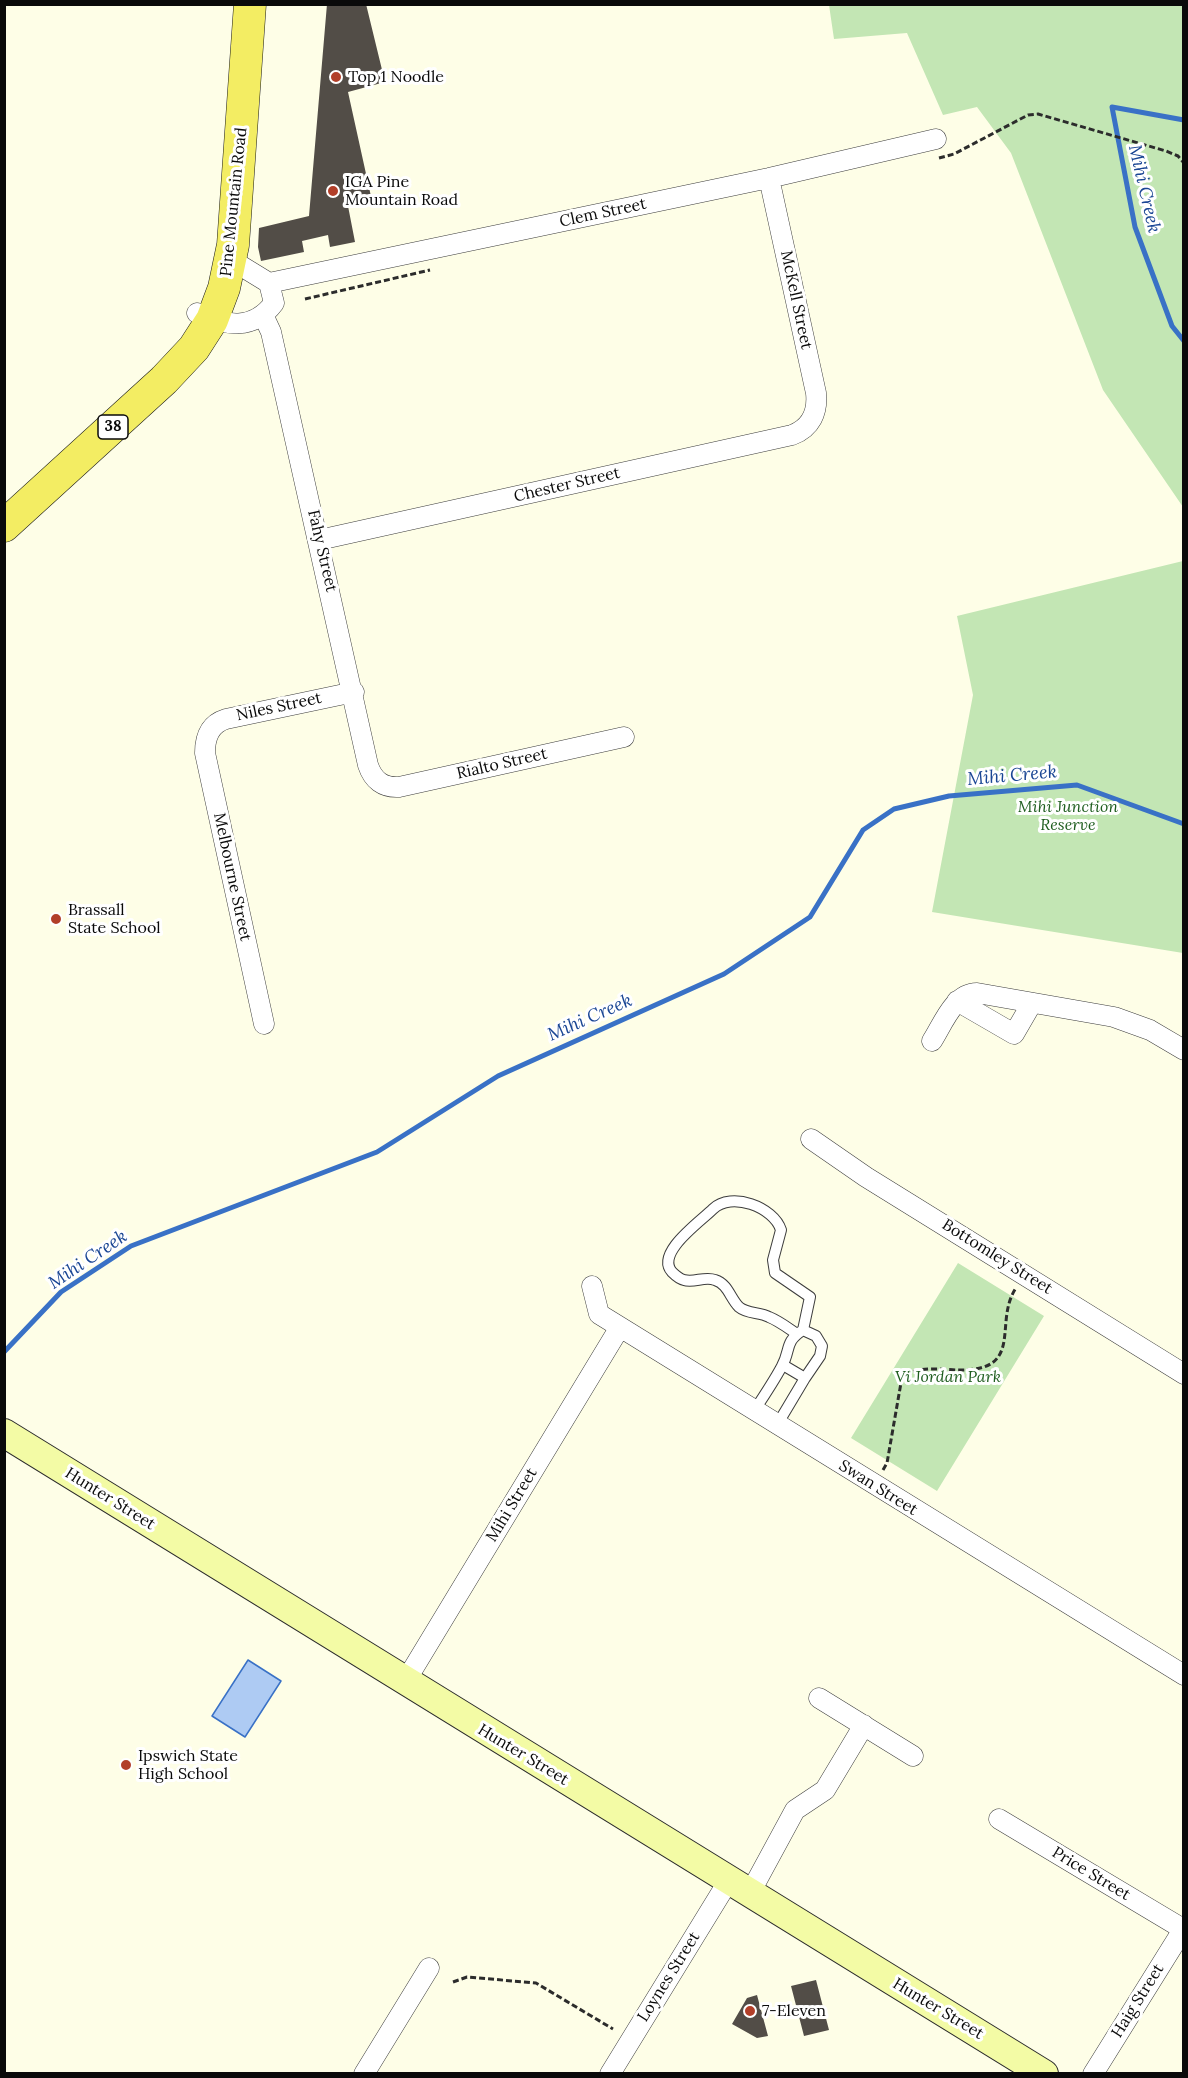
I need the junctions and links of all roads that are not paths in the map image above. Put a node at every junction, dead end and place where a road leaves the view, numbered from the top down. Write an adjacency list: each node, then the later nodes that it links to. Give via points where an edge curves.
1 (233, 4): 5 (main road, Pine Mountain Road / 38)
2 (250, 4): 5 (main road, Pine Mountain Road / 38)
3 (936, 139): 4 (street, Clem Street)
4 (769, 178): 6 (street, Clem Street); 9 (street, McKell Street, via 816,393)
5 (231, 263): 6 (street); 7 (main road, Pine Mountain Road / 38, via 208,285)
6 (268, 283): 8 (street, via 274,303)
7 (204, 317): 8 (street, via 234,324); 10 (main road, Pine Mountain Road / 38, via 153,370); 11 (main road, Pine Mountain Road / 38, via 194,348 164,380)
8 (264, 317): 12 (street, Fahy Street)
9 (811, 422): 12 (street, Chester Street, via 792,435)
10 (4, 507)
11 (4, 526)
12 (319, 540): 13 (street, Fahy Street)
13 (354, 692): 14 (street, Niles Street, via 226,719); 16 (street, Fahy Street, via 368,765)
14 (209, 731): 19 (street, Melbourne Street, via 205,753)
15 (624, 736): 16 (street, Rialto Street, via 399,787)
16 (381, 784)
17 (957, 1001): 18 (street, via 971,993); 18 (street, via 1014,1034); 20 (street)
18 (1032, 1003): 21 (street, via 1114,1017)
19 (264, 1024)
20 (932, 1041)
21 (1179, 1043)
22 (811, 1139): 27 (street, Bottomley Street)
23 (592, 1286): 24 (street, Swan Street, via 599,1314)
24 (620, 1327): 29 (street, Swan Street); 33 (street, Mihi Street)
25 (800, 1332): 25 (lane, via 767,1315 739,1307 725,1285 716,1280 683,1280 675,1275 669,1268 671,1249 725,1201 746,1203 774,1217 781,1230 773,1260 775,1273 810,1297); 26 (lane, via 785,1352); 28 (lane, via 816,1336 822,1346)
26 (783, 1365): 28 (lane); 29 (lane)
27 (1184, 1374)
28 (805, 1378): 30 (lane)
29 (754, 1411): 30 (street, Swan Street)
30 (777, 1425): 32 (street, Swan Street)
31 (4, 1433): 33 (main road, Hunter Street)
32 (1184, 1675)
33 (405, 1682): 38 (main road, Hunter Street)
34 (819, 1698): 35 (street)
35 (864, 1725): 36 (street); 38 (street, Loynes Street, via 825,1790 795,1810)
36 (913, 1756)
37 (999, 1819): 39 (street, Price Street)
38 (739, 1887): 42 (street, Loynes Street); 43 (main road, Hunter Street)
39 (1183, 1929): 44 (street, Haig Street)
40 (429, 1968): 41 (street)
41 (364, 2073)
42 (609, 2073)
43 (1044, 2073)
44 (1094, 2073)

